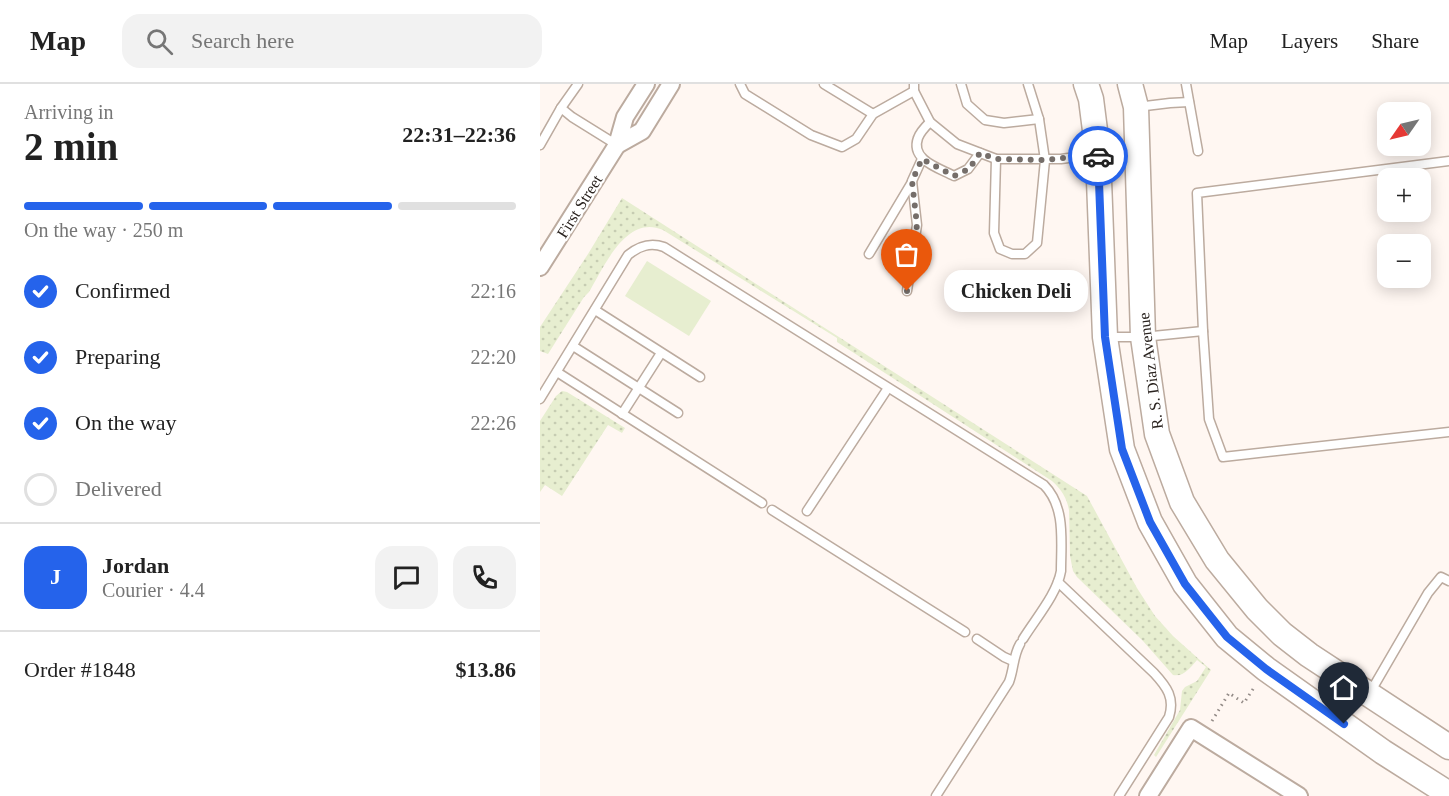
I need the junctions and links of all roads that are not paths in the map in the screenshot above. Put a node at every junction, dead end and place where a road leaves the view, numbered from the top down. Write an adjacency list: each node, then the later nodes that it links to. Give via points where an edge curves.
1 (578, 84): 14 (lane)
2 (646, 84): 19 (street, First Street, via 625,117)
3 (671, 84): 19 (street, First Street, via 642,131)
4 (740, 84): 15 (lane, via 745,94 811,135 843,147 856,139)
5 (824, 84): 15 (lane)
6 (961, 84): 16 (lane, via 967,104 985,120 1004,123)
7 (1028, 84): 16 (lane)
8 (1086, 84): 23 (street)
9 (1130, 84): 13 (street, R. S. Diaz Avenue)
10 (1186, 84): 12 (lane)
11 (914, 88): 15 (lane); 17 (lane)
12 (1189, 102): 13 (lane); 21 (lane)
13 (1136, 107): 20 (street, R. S. Diaz Avenue)
14 (561, 108): 18 (lane); 19 (lane)
15 (873, 114)
16 (1039, 119): 26 (lane)
17 (930, 122): 22 (lane, via 957,144); 24 (lane, via 918,136 916,148)
18 (540, 145)
19 (617, 145): 30 (street, First Street)
20 (1138, 145): 23 (lane); 34 (street, R. S. Diaz Avenue)
21 (1198, 151)
22 (980, 153): 24 (lane, via 969,169 954,176); 25 (lane)
23 (1098, 154): 26 (lane); 35 (street)
24 (922, 159): 28 (lane)
25 (996, 159): 26 (lane); 26 (lane, via 994,233 1000,249 1012,254 1025,254 1037,243)
26 (1045, 160)
27 (1449, 161): 33 (lane, via 1197,193)
28 (912, 181): 29 (lane); 31 (lane, via 917,225)
29 (869, 254)
30 (540, 267)
31 (907, 291)
32 (595, 310): 36 (lane); 37 (lane); 41 (lane, via 628,255 641,246 657,244)
33 (1203, 331): 34 (lane); 45 (lane, via 1209,419 1223,457)
34 (1143, 336): 35 (lane); 49 (street, R. S. Diaz Avenue, via 1157,434 1182,502)
35 (1105, 337): 52 (street, via 1122,449 1150,522)
36 (573, 345): 38 (lane); 40 (lane)
37 (661, 353): 39 (lane); 40 (lane)
38 (557, 372): 42 (lane); 44 (lane)
39 (700, 377)
40 (639, 388): 43 (lane); 44 (lane)
41 (888, 388): 48 (lane); 51 (lane, via 1049,490 1060,518)
42 (540, 399)
43 (678, 413)
44 (622, 414): 46 (lane)
45 (1449, 432)
46 (762, 503)
47 (772, 510): 48 (lane)
48 (802, 519): 53 (lane)
49 (1217, 560): 52 (street); 56 (street, R. S. Diaz Avenue, via 1282,634)
50 (1449, 581): 56 (lane, via 1441,577 1428,593)
51 (1059, 582): 55 (lane, via 1021,641); 62 (lane, via 1154,673 1171,698 1169,717)
52 (1185, 584): 59 (street, via 1227,637)
53 (965, 632)
54 (976, 639): 55 (lane)
55 (1013, 661): 61 (lane, via 1009,681)
56 (1369, 694): 57 (street, R. S. Diaz Avenue)
57 (1406, 719): 58 (street, R. S. Diaz Avenue); 59 (street)
58 (1449, 747)
59 (1383, 752): 60 (street)
60 (1449, 794)
61 (936, 796)
62 (1119, 796)
63 (1148, 796): 64 (street, via 1191,728)
64 (1299, 796)

